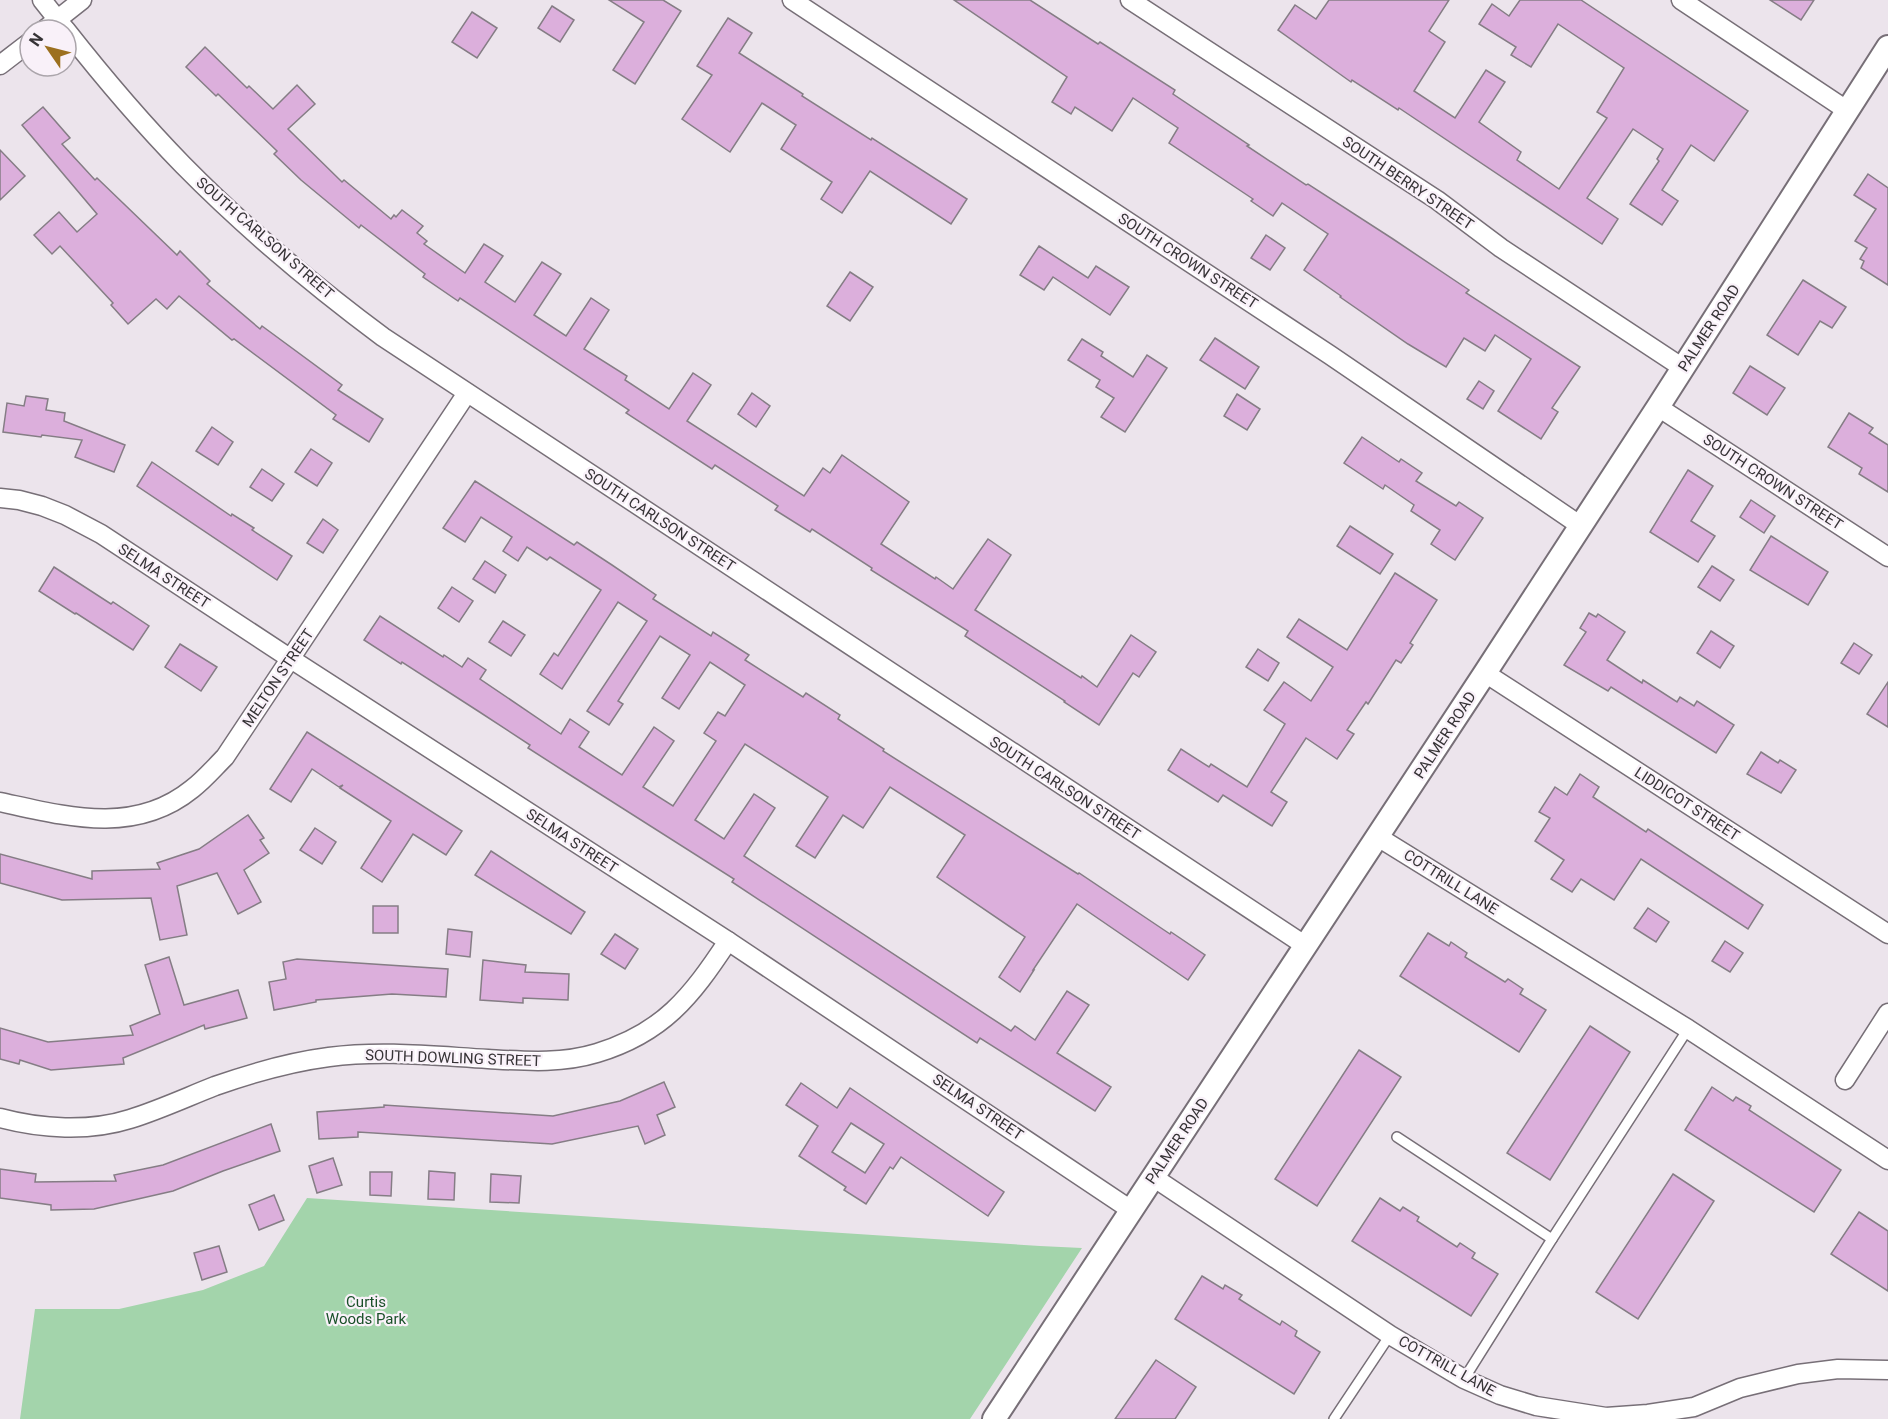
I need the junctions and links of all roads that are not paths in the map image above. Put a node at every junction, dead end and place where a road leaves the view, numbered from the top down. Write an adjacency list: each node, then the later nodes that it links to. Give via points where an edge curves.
1 (42, 0): 6 (street, SOUTH CARLSON STREET)
2 (82, 0): 7 (street)
3 (792, 0): 17 (street, SOUTH CROWN STREET, via 1330,354)
4 (1130, 0): 13 (street, SOUTH BERRY STREET, via 1437,200 1501,248)
5 (1681, 0): 12 (street)
6 (52, 18)
7 (67, 18)
8 (1888, 47): 12 (street, PALMER ROAD)
9 (78, 50): 14 (street, SOUTH CARLSON STREET, via 183,165 287,262 383,337)
10 (18, 51): 11 (street)
11 (0, 65)
12 (1848, 111): 13 (street, PALMER ROAD)
13 (1683, 368): 15 (street, PALMER ROAD)
14 (467, 393): 19 (street, MELTON STREET); 25 (street, SOUTH CARLSON STREET)
15 (1658, 407): 17 (street, PALMER ROAD); 18 (street, SOUTH CROWN STREET)
16 (0, 498): 19 (street, SELMA STREET, via 50,509 101,534)
17 (1581, 526): 20 (street, PALMER ROAD)
18 (1888, 557)
19 (291, 659): 21 (street, MELTON STREET, via 225,757 191,790 171,802 120,818 87,819); 24 (street, SELMA STREET)
20 (1485, 673): 22 (street, PALMER ROAD); 23 (street, LIDDICOT STREET)
21 (0, 802)
22 (1378, 837): 25 (street, PALMER ROAD); 27 (street, COTTRILL LANE)
23 (1888, 934)
24 (728, 941): 29 (street, SOUTH DOWLING STREET, via 701,982 669,1014 632,1040 596,1054 537,1062 394,1054 329,1058 249,1074 129,1120 102,1125 46,1126); 33 (street, SELMA STREET)
25 (1306, 946): 32 (street, PALMER ROAD)
26 (1888, 1013): 28 (street)
27 (1688, 1029): 31 (street, COTTRILL LANE); 34 (lane)
28 (1845, 1080)
29 (0, 1118)
30 (1397, 1137): 34 (lane)
31 (1888, 1160)
32 (1153, 1177): 33 (street, PALMER ROAD); 35 (street, COTTRILL LANE)
33 (1131, 1210): 39 (street, PALMER ROAD)
34 (1552, 1239): 37 (lane)
35 (1390, 1335): 37 (street, COTTRILL LANE); 40 (lane)
36 (1888, 1370): 38 (street, COTTRILL LANE, via 1838,1369 1798,1374 1740,1388)
37 (1464, 1379): 38 (street, COTTRILL LANE, via 1500,1395 1569,1412 1606,1417)
38 (1695, 1413)
39 (994, 1419)
40 (1334, 1419)

